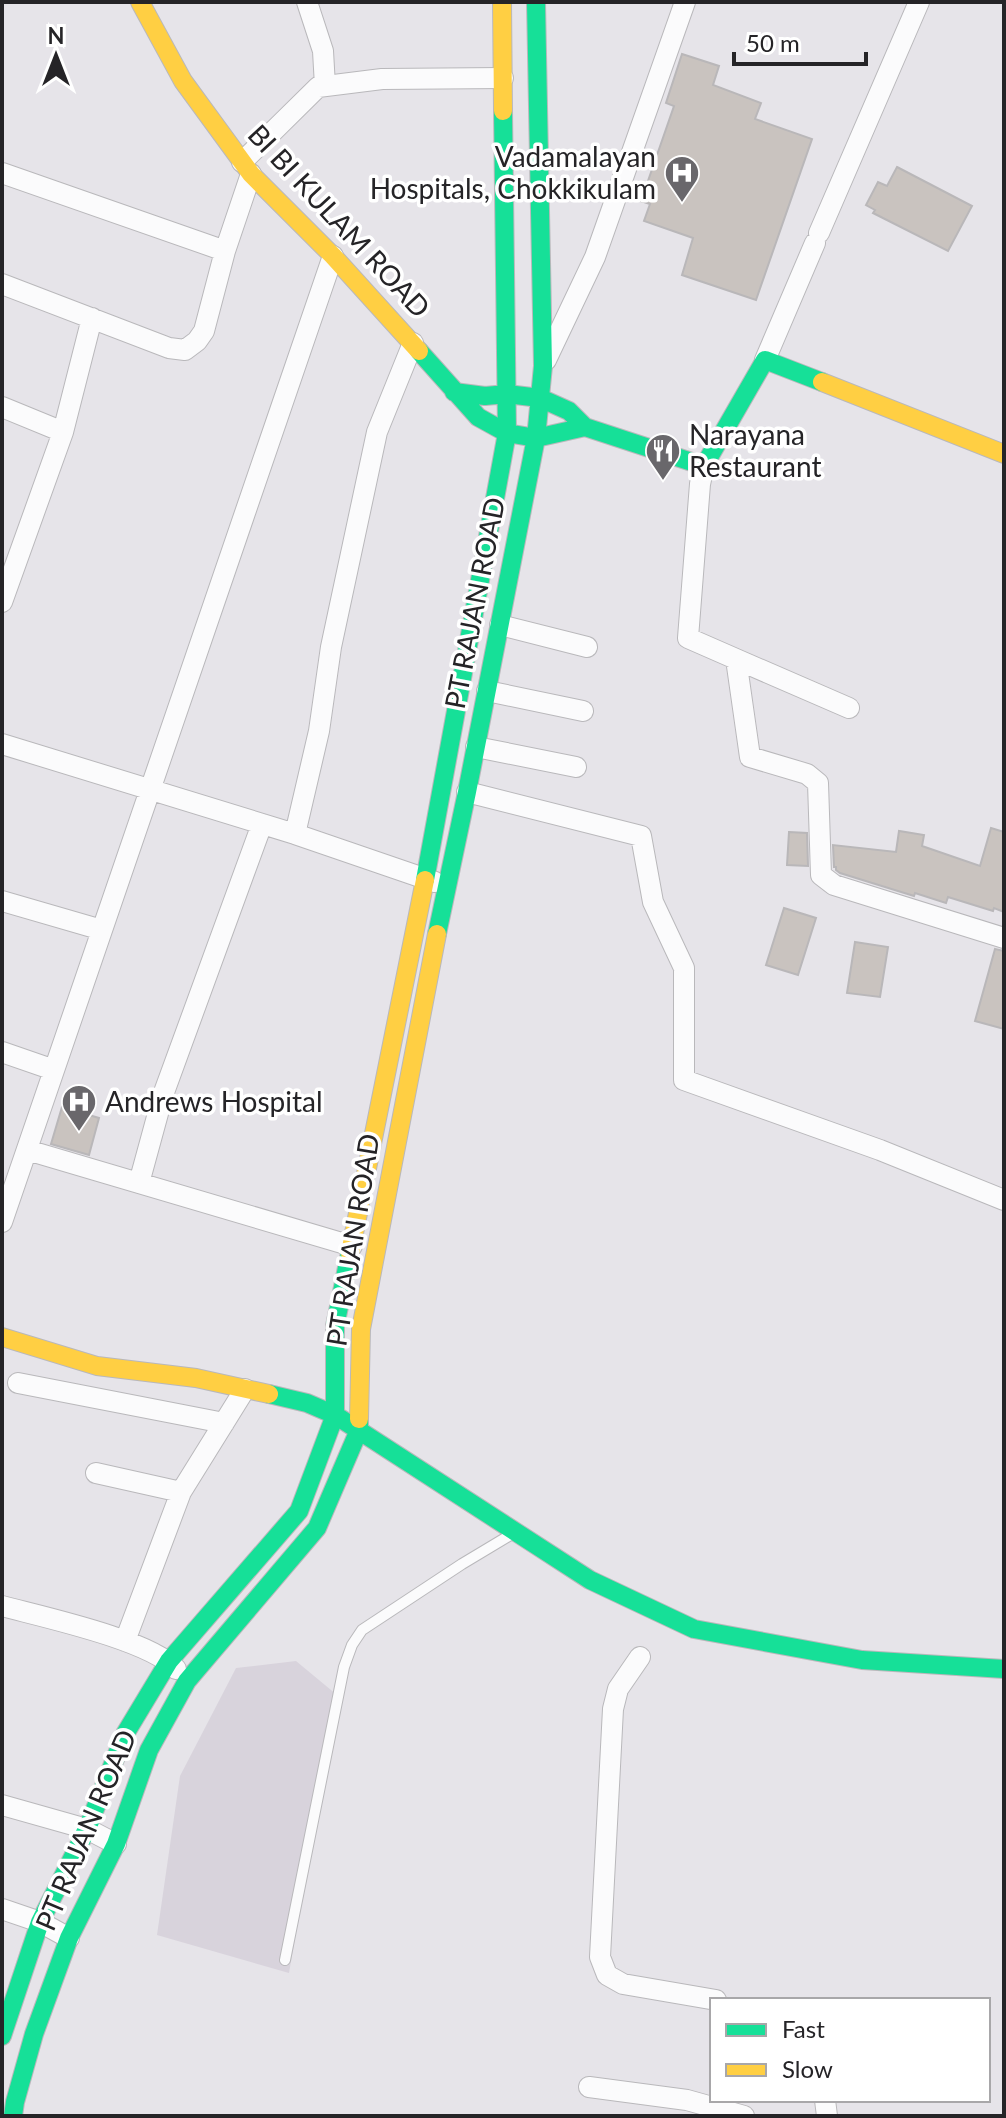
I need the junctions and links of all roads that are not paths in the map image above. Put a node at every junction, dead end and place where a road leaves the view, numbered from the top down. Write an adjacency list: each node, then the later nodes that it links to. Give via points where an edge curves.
1 (140, 2): 9 (main road, BI BI KULAM ROAD, via 183,81)
2 (307, 2): 8 (street, via 323,51)
3 (502, 2): 7 (main road, PT RAJAN ROAD)
4 (536, 2): 17 (main road, PT RAJAN ROAD)
5 (685, 2): 17 (street, via 595,257)
6 (919, 2): 16 (street)
7 (503, 78): 8 (street, via 382,79); 19 (main road, PT RAJAN ROAD)
8 (325, 86): 9 (street, via 318,87)
9 (246, 168): 11 (street); 12 (main road, BI BI KULAM ROAD)
10 (2, 173): 11 (street)
11 (225, 251): 14 (street, via 204,331 185,350)
12 (333, 256): 15 (main road, BI BI KULAM ROAD); 38 (street)
13 (2, 284): 14 (street)
14 (92, 318): 23 (street)
15 (413, 343): 18 (main road, BI BI KULAM ROAD); 41 (street, via 377,432)
16 (765, 360): 26 (main road); 27 (main road)
17 (543, 366): 20 (main road, PT RAJAN ROAD)
18 (454, 392): 19 (main road); 24 (main road, BI BI KULAM ROAD, via 478,417)
19 (507, 394): 20 (main road); 24 (main road, PT RAJAN ROAD)
20 (540, 398): 22 (main road, via 569,411); 25 (main road, PT RAJAN ROAD)
21 (2, 407): 23 (street)
22 (585, 427): 25 (main road); 27 (main road)
23 (63, 432): 28 (street)
24 (507, 433): 25 (main road, BI BI KULAM ROAD); 42 (main road, PT RAJAN ROAD)
25 (536, 438): 29 (main road, PT RAJAN ROAD)
26 (1004, 454)
27 (704, 466): 31 (street, via 688,638)
28 (2, 602)
29 (500, 625): 30 (street); 32 (main road, PT RAJAN ROAD)
30 (587, 647)
31 (736, 659): 33 (street); 46 (street, via 750,757 807,774 818,783 821,875 834,885)
32 (487, 691): 34 (street); 36 (main road, PT RAJAN ROAD)
33 (849, 708)
34 (583, 711)
35 (2, 744): 38 (street)
36 (476, 747): 37 (street); 39 (main road, PT RAJAN ROAD)
37 (576, 767)
38 (150, 790): 40 (street); 45 (street)
39 (467, 792): 43 (main road, PT RAJAN ROAD); 54 (street, via 641,836 653,902 684,968 684,1080)
40 (262, 824): 41 (street); 53 (street, via 163,1095)
41 (295, 834): 42 (street)
42 (424, 879): 43 (street); 49 (main road, PT RAJAN ROAD)
43 (446, 885): 50 (main road, PT RAJAN ROAD)
44 (2, 901): 45 (street)
45 (102, 930): 48 (street)
46 (1004, 938)
47 (2, 1052): 48 (street)
48 (54, 1070): 51 (street)
49 (379, 1109): 50 (main road); 56 (main road, PT RAJAN ROAD)
50 (401, 1118): 62 (main road, PT RAJAN ROAD, via 361,1329)
51 (27, 1150): 52 (street); 53 (street)
52 (8, 1181): 55 (street)
53 (139, 1183): 56 (street)
54 (1004, 1200)
55 (2, 1222)
56 (352, 1246): 60 (main road, PT RAJAN ROAD, via 335,1326)
57 (2, 1337): 59 (main road, via 97,1366)
58 (18, 1383): 61 (street)
59 (245, 1389): 60 (main road); 61 (street)
60 (335, 1415): 62 (main road); 69 (main road, PT RAJAN ROAD, via 299,1511)
61 (224, 1423): 64 (street)
62 (359, 1430): 65 (main road); 71 (main road, PT RAJAN ROAD, via 317,1528)
63 (96, 1473): 64 (street)
64 (181, 1492): 67 (street)
65 (516, 1531): 70 (main road, via 590,1580 694,1629 862,1660); 78 (lane, via 362,1630 352,1645)
66 (2, 1606): 67 (street)
67 (125, 1641): 69 (street)
68 (640, 1657): 79 (street, via 618,1689 613,1709 600,1957 607,1975 623,1984)
69 (169, 1661): 71 (street); 73 (main road, PT RAJAN ROAD, via 125,1734)
70 (1004, 1669)
71 (187, 1681): 74 (main road, PT RAJAN ROAD, via 149,1750)
72 (2, 1805): 73 (street)
73 (87, 1829): 74 (street); 76 (main road, PT RAJAN ROAD)
74 (116, 1844): 77 (main road, PT RAJAN ROAD)
75 (2, 1909): 76 (street)
76 (40, 1922): 77 (street); 80 (main road, PT RAJAN ROAD)
77 (69, 1938): 81 (main road, PT RAJAN ROAD)
78 (285, 1960)
79 (710, 1999)
80 (3, 2028): 81 (street)
81 (34, 2034): 83 (main road, PT RAJAN ROAD)
82 (589, 2087): 84 (street, via 687,2100)
83 (13, 2116)
84 (744, 2116)

